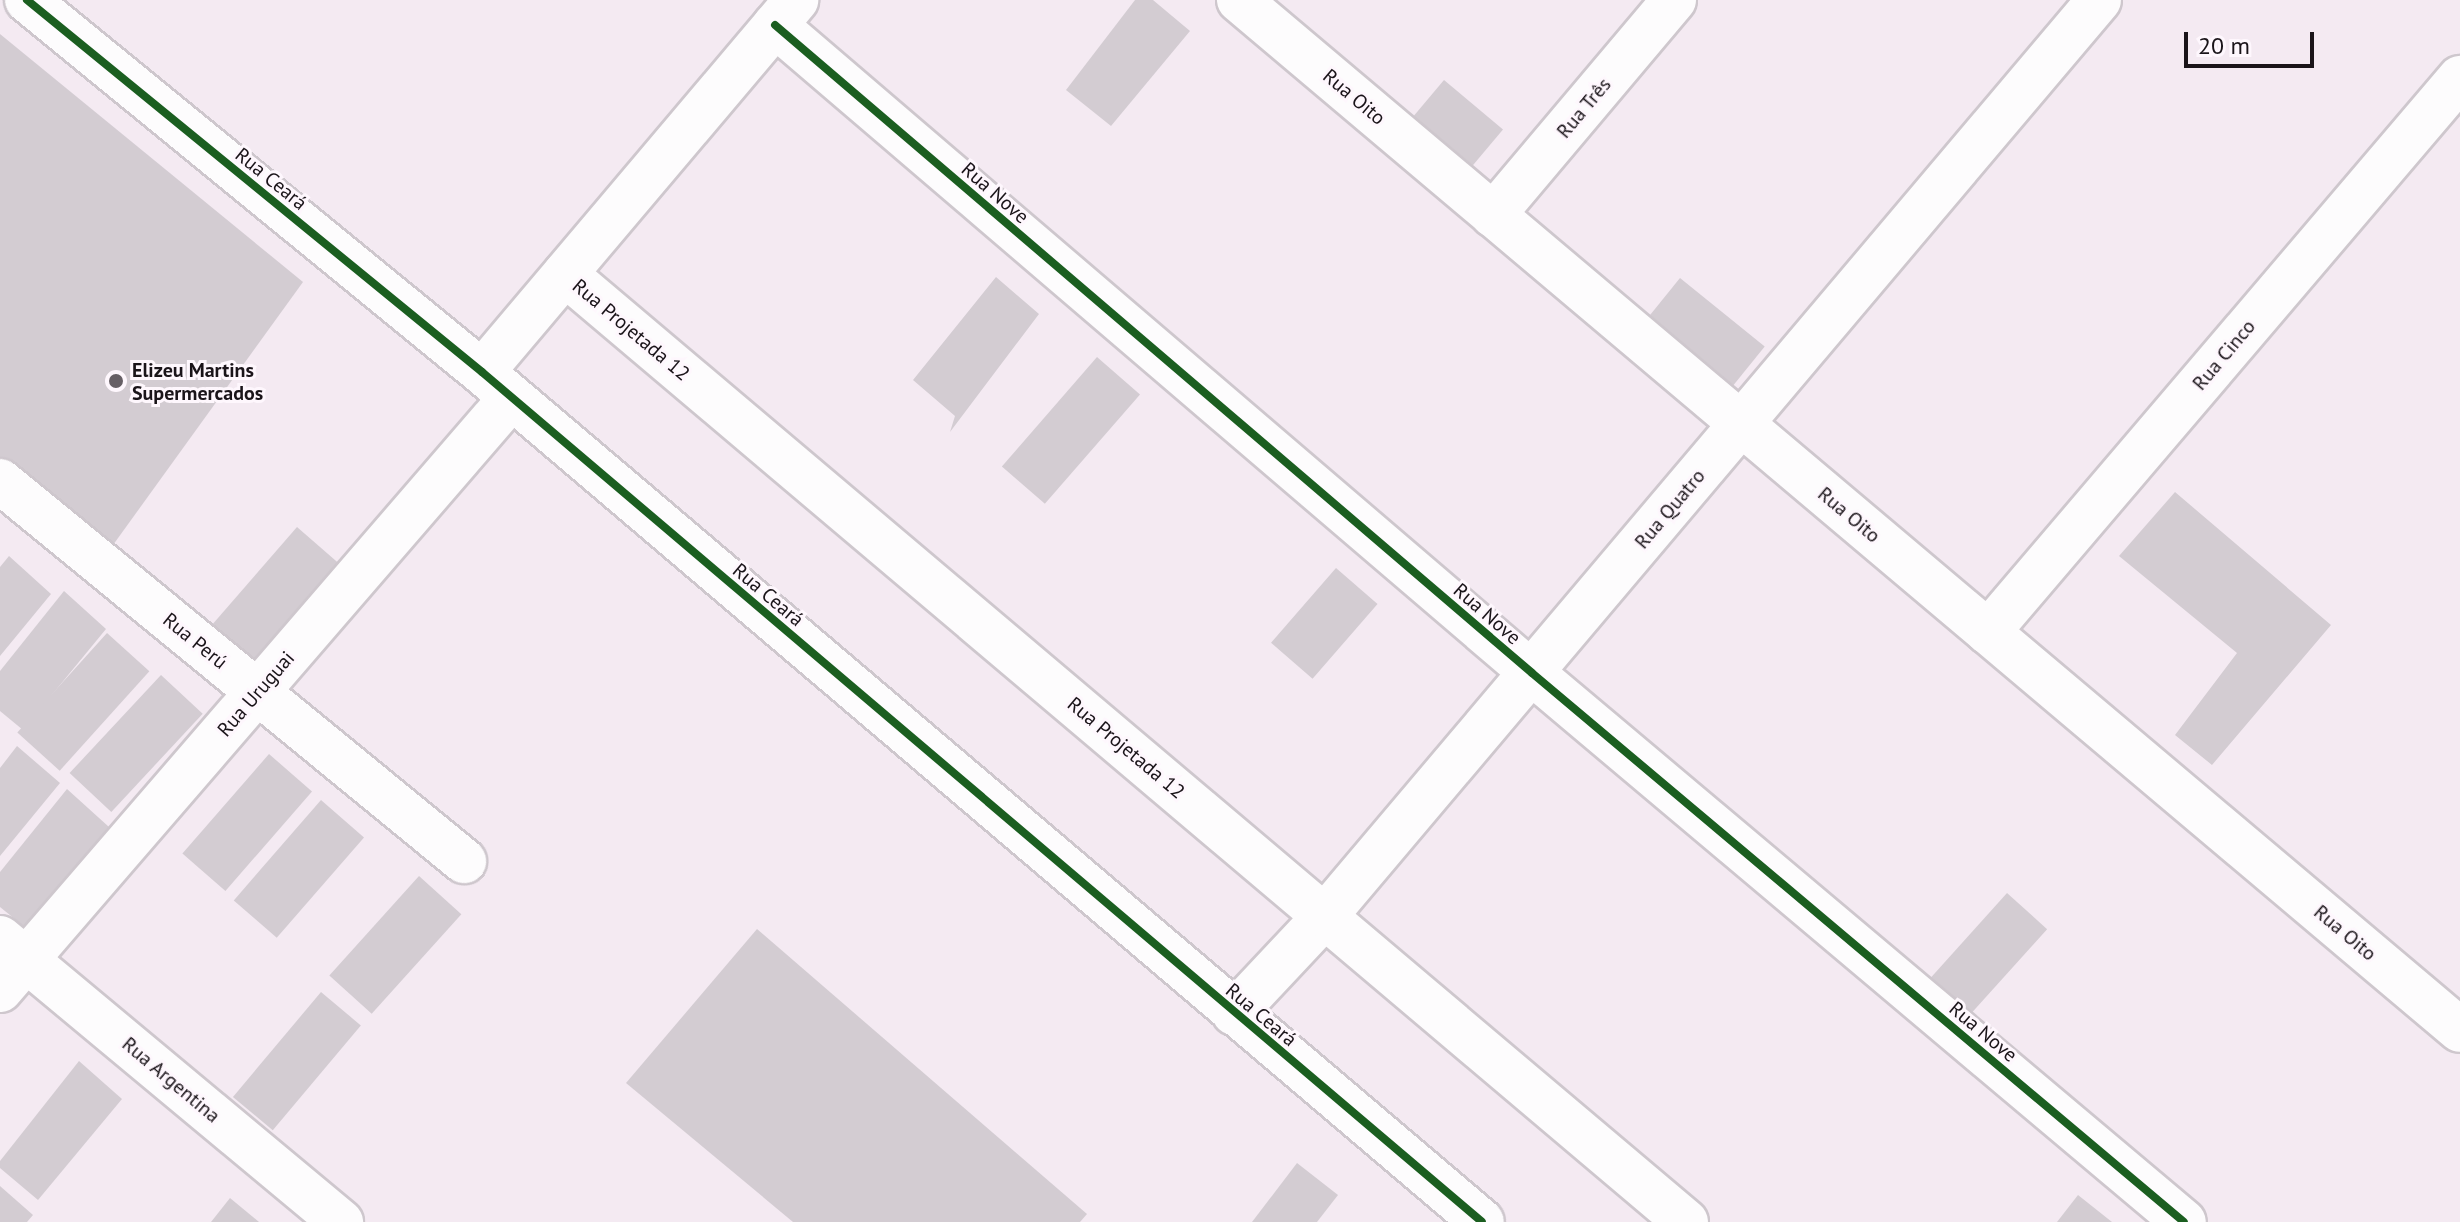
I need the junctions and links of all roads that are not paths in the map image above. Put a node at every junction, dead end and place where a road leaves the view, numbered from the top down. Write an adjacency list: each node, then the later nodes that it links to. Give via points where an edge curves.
1 (27, 0): 9 (street, Rua Ceará)
2 (1674, 0): 7 (street, Rua Três)
3 (2099, 0): 10 (street, Rua Quatro)
4 (1244, 2): 7 (street, Rua Oito)
5 (786, 12): 8 (street, Rua Uruguai); 13 (street, Rua Nove)
6 (2460, 78): 12 (street, Rua Cinco)
7 (1493, 215): 10 (street, Rua Oito)
8 (565, 274): 9 (street, Rua Uruguai); 16 (street, Rua Projetada 12)
9 (497, 385): 14 (street, Rua Uruguai); 18 (street, Rua Ceará)
10 (1740, 424): 12 (street, Rua Oito); 13 (street, Rua Quatro)
11 (0, 481): 14 (street, Rua Perú)
12 (1988, 632): 19 (street, Rua Oito)
13 (1532, 673): 16 (street, Rua Quatro); 23 (street, Rua Nove)
14 (258, 692): 15 (street, Rua Perú); 17 (street, Rua Uruguai)
15 (464, 861)
16 (1325, 916): 18 (street, Rua Quatro); 22 (street, Rua Projetada 12)
17 (9, 962): 20 (street, Rua Argentina)
18 (1234, 1013): 21 (street, Rua Ceará)
19 (2460, 1030)
20 (341, 1222)
21 (1482, 1222)
22 (1686, 1222)
23 (2184, 1222)

